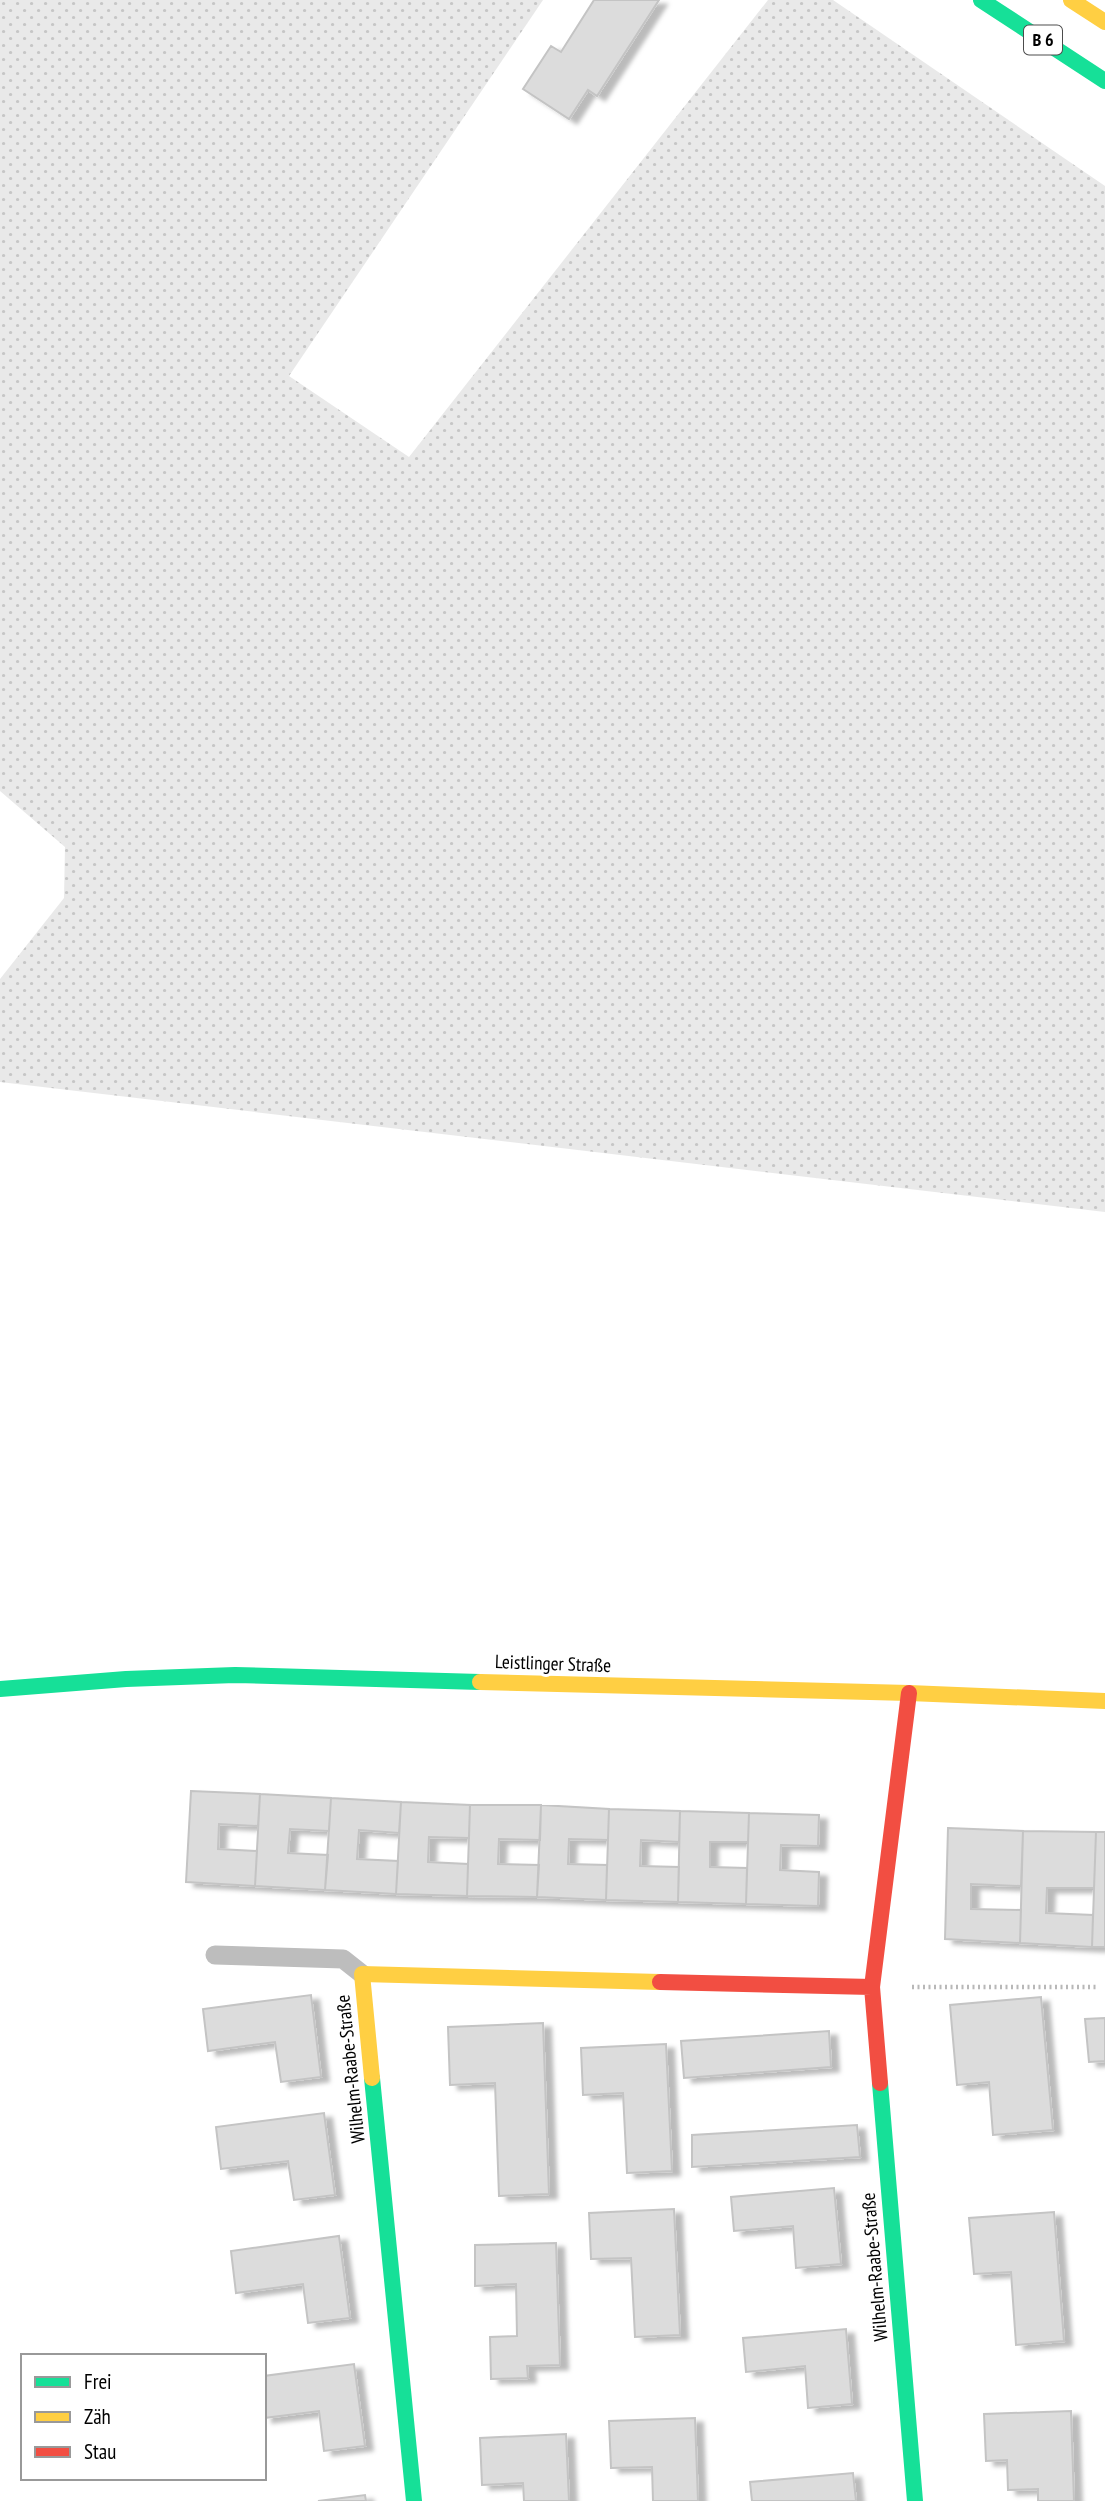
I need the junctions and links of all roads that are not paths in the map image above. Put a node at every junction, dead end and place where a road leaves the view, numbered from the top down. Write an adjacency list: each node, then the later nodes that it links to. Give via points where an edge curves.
1 (981, 0): 4 (street, B 6)
2 (1071, 0): 3 (street, B 6)
3 (1105, 22)
4 (1105, 81)
5 (0, 1689): 6 (street, Leistlinger Straße, via 235,1675)
6 (909, 1693): 7 (street, Leistlinger Straße); 10 (street, Wilhelm-Raabe-Straße)
7 (1105, 1701)
8 (215, 1955): 9 (lane, via 343,1959)
9 (362, 1974): 10 (street, Wilhelm-Raabe-Straße); 11 (street, Wilhelm-Raabe-Straße)
10 (872, 1987): 12 (street, Wilhelm-Raabe-Straße)
11 (414, 2501)
12 (915, 2501)

